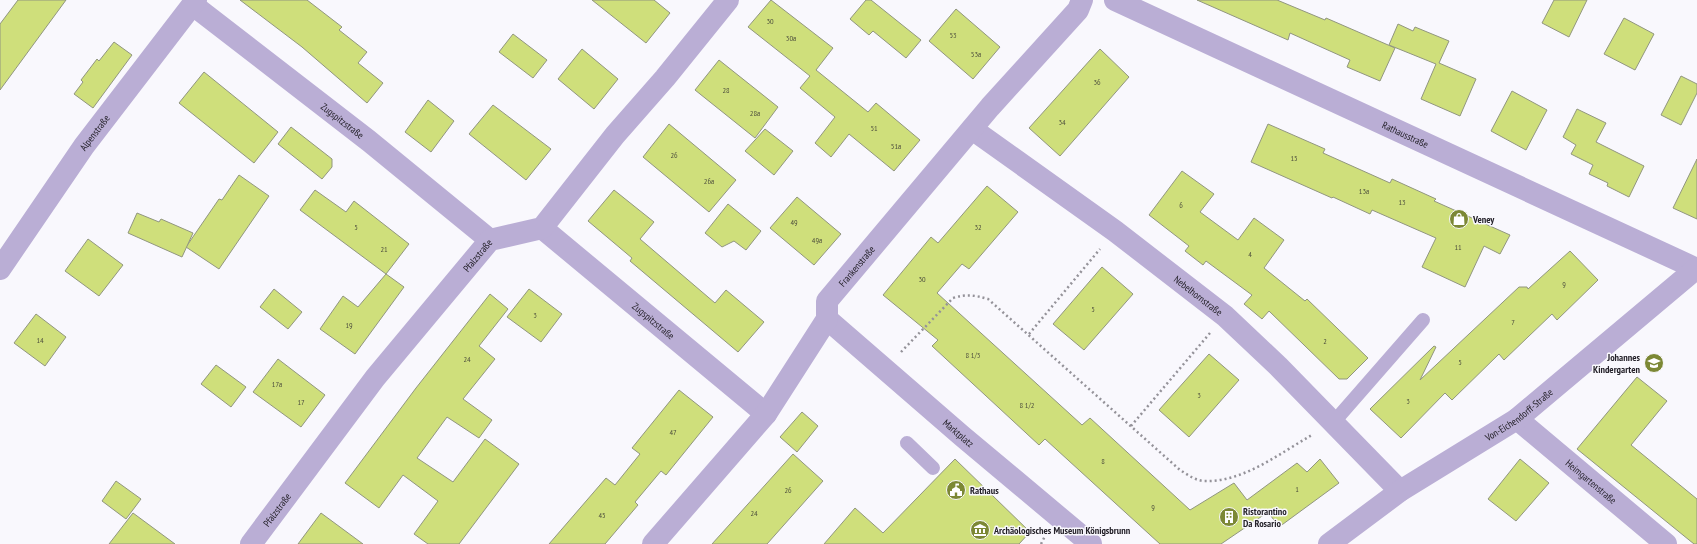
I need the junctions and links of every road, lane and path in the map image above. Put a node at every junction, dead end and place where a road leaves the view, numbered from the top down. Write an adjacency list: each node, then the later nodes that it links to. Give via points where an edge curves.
1 (728, 0): 6 (street)
2 (1082, 0): 5 (street, Frankenstraße, via 1078,10)
3 (1115, 0): 10 (street, Rathausstraße)
4 (194, 2): 8 (street, Zugspitzstraße); 9 (street, Alpenstraße, via 84,146)
5 (972, 129): 7 (street, Nebelhornstraße); 12 (street, Frankenstraße, via 827,301)
6 (542, 228): 8 (street, Pfalzstraße); 16 (street, Zugspitzstraße)
7 (1115, 230): 11 (street, Nebelhornstraße); 14 (path)
8 (490, 240): 24 (street, Pfalzstraße, via 375,378)
9 (0, 269)
10 (1697, 269): 17 (street, Von-Eichendorff-Straße)
11 (1225, 316): 18 (street, Nebelhornstraße); 19 (path)
12 (827, 319): 15 (street, Marktplatz); 16 (street, Frankenstraße)
13 (1423, 320): 18 (lane)
14 (1029, 334): 15 (path, via 988,299 974,294 964,295 953,298); 19 (path)
15 (886, 368): 26 (street, Marktplatz, via 962,436)
16 (766, 414): 25 (street, Frankenstraße)
17 (1517, 419): 22 (street, Von-Eichendorff-Straße); 27 (street, Heimgartenstraße)
18 (1333, 423): 19 (path, via 1246,473 1205,481 1193,478 1180,470); 22 (street, Nebelhornstraße)
19 (1131, 426)
20 (907, 443): 21 (lane)
21 (933, 468)
22 (1400, 491): 23 (street, Von-Eichendorff-Straße)
23 (1340, 541)
24 (251, 544)
25 (653, 544)
26 (1091, 544)
27 (1666, 544)

